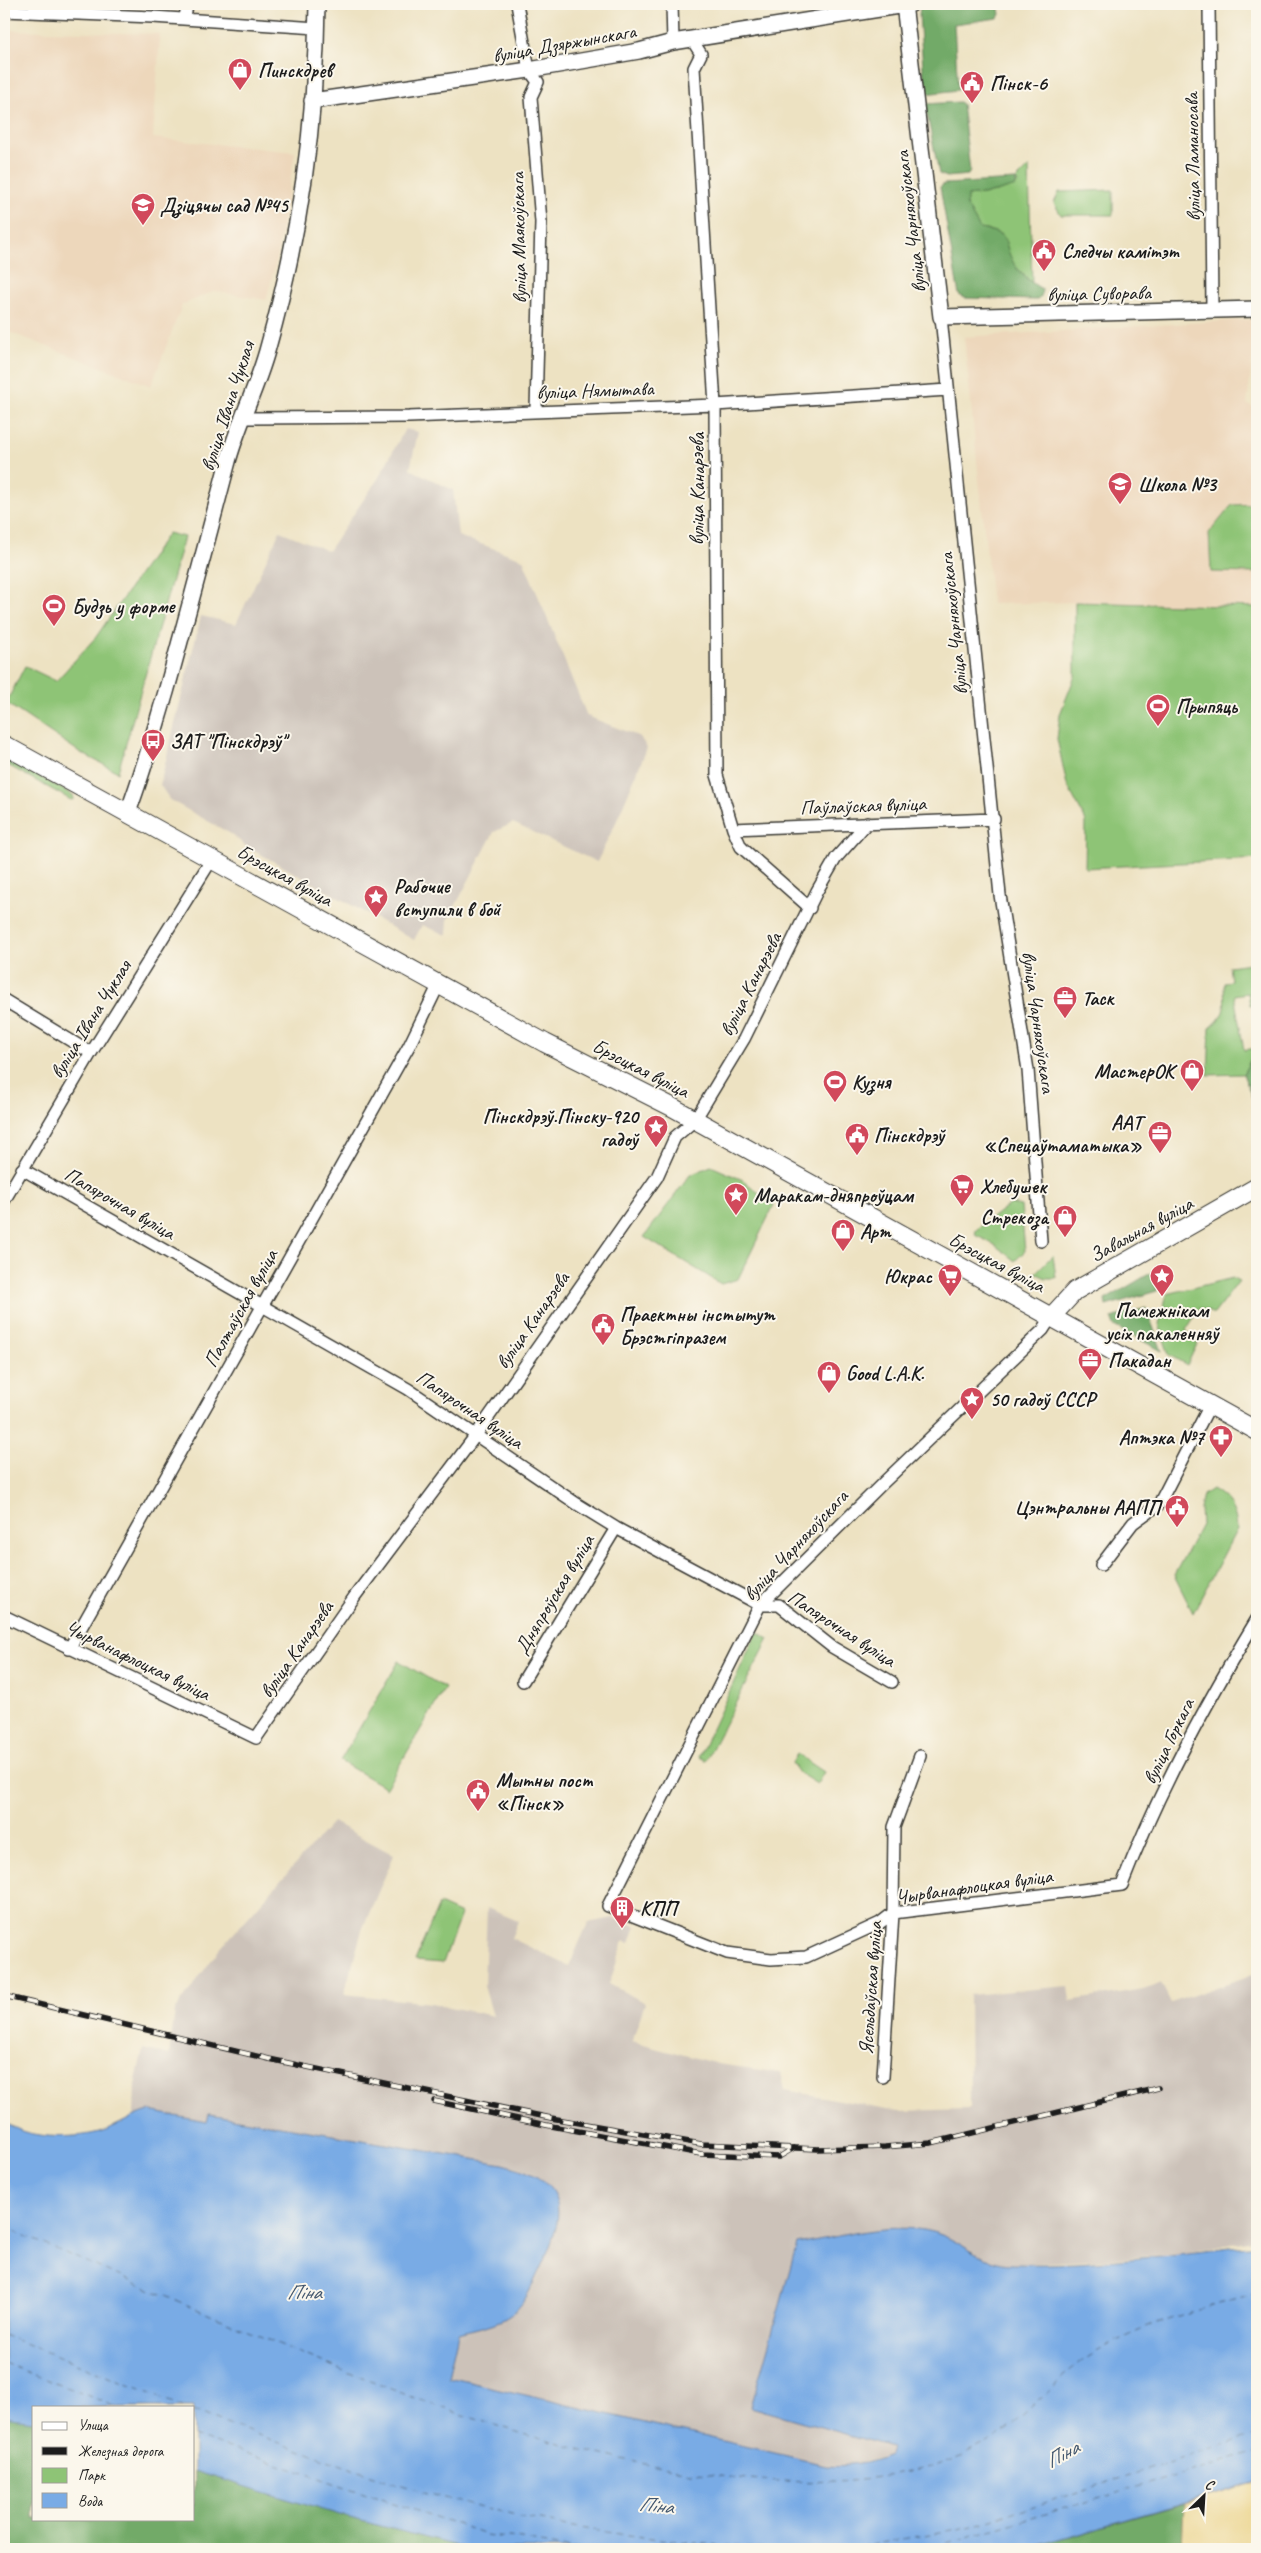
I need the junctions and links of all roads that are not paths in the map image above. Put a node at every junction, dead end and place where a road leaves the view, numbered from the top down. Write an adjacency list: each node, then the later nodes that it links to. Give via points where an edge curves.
1 (187, 4): 8 (street)
2 (317, 4): 9 (street, вуліца Івана Чуклая)
3 (517, 4): 12 (street)
4 (672, 4): 11 (street)
5 (906, 4): 10 (street, вуліца Дзяржынскага); 16 (street, вуліца Чарняхоўскага)
6 (1209, 4): 15 (street, вуліца Ламаносава)
7 (4, 11): 8 (street)
8 (185, 19): 9 (street)
9 (317, 28): 13 (street, вуліца Івана Чуклая)
10 (692, 40): 11 (street, вуліца Дзяржынскага); 18 (street, вуліца Канарэева, via 701,54 694,68)
11 (674, 42): 12 (street, вуліца Дзяржынскага)
12 (529, 70): 13 (street, вуліца Дзяржынскага); 19 (street, вуліца Маякоўскага, via 538,82 531,97 541,222)
13 (312, 101): 20 (street, вуліца Івана Чуклая, via 305,185 291,262 266,353)
14 (1257, 309): 15 (street, вуліца Суворава)
15 (1212, 310): 16 (street, вуліца Суворава)
16 (941, 317): 17 (street, вуліца Чарняхоўскага)
17 (948, 390): 18 (street, вуліца Нямытава); 23 (street, вуліца Чарняхоўскага)
18 (715, 405): 19 (street, вуліца Нямытава); 25 (street, вуліца Канарэева, via 717,775)
19 (536, 410): 20 (street, вуліца Нямытава, via 409,417)
20 (243, 418): 22 (street, вуліца Івана Чуклая, via 234,437 173,668)
21 (4, 745): 22 (main road, Брэсцкая вуліца)
22 (128, 812): 26 (main road, Брэсцкая вуліца)
23 (994, 819): 24 (street, Паўлаўская вуліца); 35 (street, вуліца Чарняхоўскага, via 1000,895 1028,1070)
24 (867, 823): 25 (street, Паўлаўская вуліца); 27 (street, вуліца Канарэева, via 836,858)
25 (733, 829): 27 (street, вуліца Канарэева, via 741,847)
26 (212, 859): 28 (main road, Брэсцкая вуліца); 30 (street, вуліца Івана Чуклая)
27 (810, 908): 31 (street, вуліца Канарэева, via 744,1039)
28 (439, 984): 31 (main road, Брэсцкая вуліца); 36 (street, Палтаўская вуліца, via 409,1046)
29 (4, 1000): 30 (street)
30 (91, 1053): 32 (street, вуліца Івана Чуклая)
31 (695, 1120): 37 (main road, Брэсцкая вуліца); 40 (street, вуліца Канарэева, via 675,1137 657,1177)
32 (22, 1169): 34 (street, вуліца Івана Чуклая); 36 (street, Папярочная вуліца)
33 (1257, 1187): 37 (main road, Завальная вуліца, via 1075,1291)
34 (4, 1201)
35 (1041, 1241)
36 (262, 1307): 40 (street, Папярочная вуліца, via 408,1389); 46 (street, Палтаўская вуліца)
37 (1052, 1316): 38 (main road, Брэсцкая вуліца); 43 (street, вуліца Чарняхоўскага, via 1043,1330)
38 (1210, 1405): 39 (main road, Брэсцкая вуліца); 42 (street, via 1159,1504 1133,1523)
39 (1257, 1431)
40 (476, 1435): 41 (street, Папярочная вуліца); 49 (street, вуліца Канарэева, via 355,1596)
41 (616, 1528): 43 (street, Папярочная вуліца); 47 (street, Дняпроўская вуліца)
42 (1101, 1565)
43 (760, 1605): 48 (street, Папярочная вуліца, via 780,1606 832,1647); 52 (street, вуліца Чарняхоўскага)
44 (4, 1616): 46 (street, Чырванафлоцкая вуліца)
45 (1257, 1619): 51 (street, вуліца Горкага, via 1216,1687 1139,1840)
46 (69, 1649): 49 (street, Чырванафлоцкая вуліца)
47 (523, 1681)
48 (892, 1682)
49 (256, 1738)
50 (920, 1756): 53 (street, Ясельдаўская вуліца, via 894,1827)
51 (1122, 1885): 53 (street, Чырванафлоцкая вуліца)
52 (608, 1906): 53 (street, Чырванафлоцкая вуліца, via 727,1953 771,1960 806,1957 880,1923)
53 (894, 1913): 54 (street, Ясельдаўская вуліца)
54 (883, 2077)

